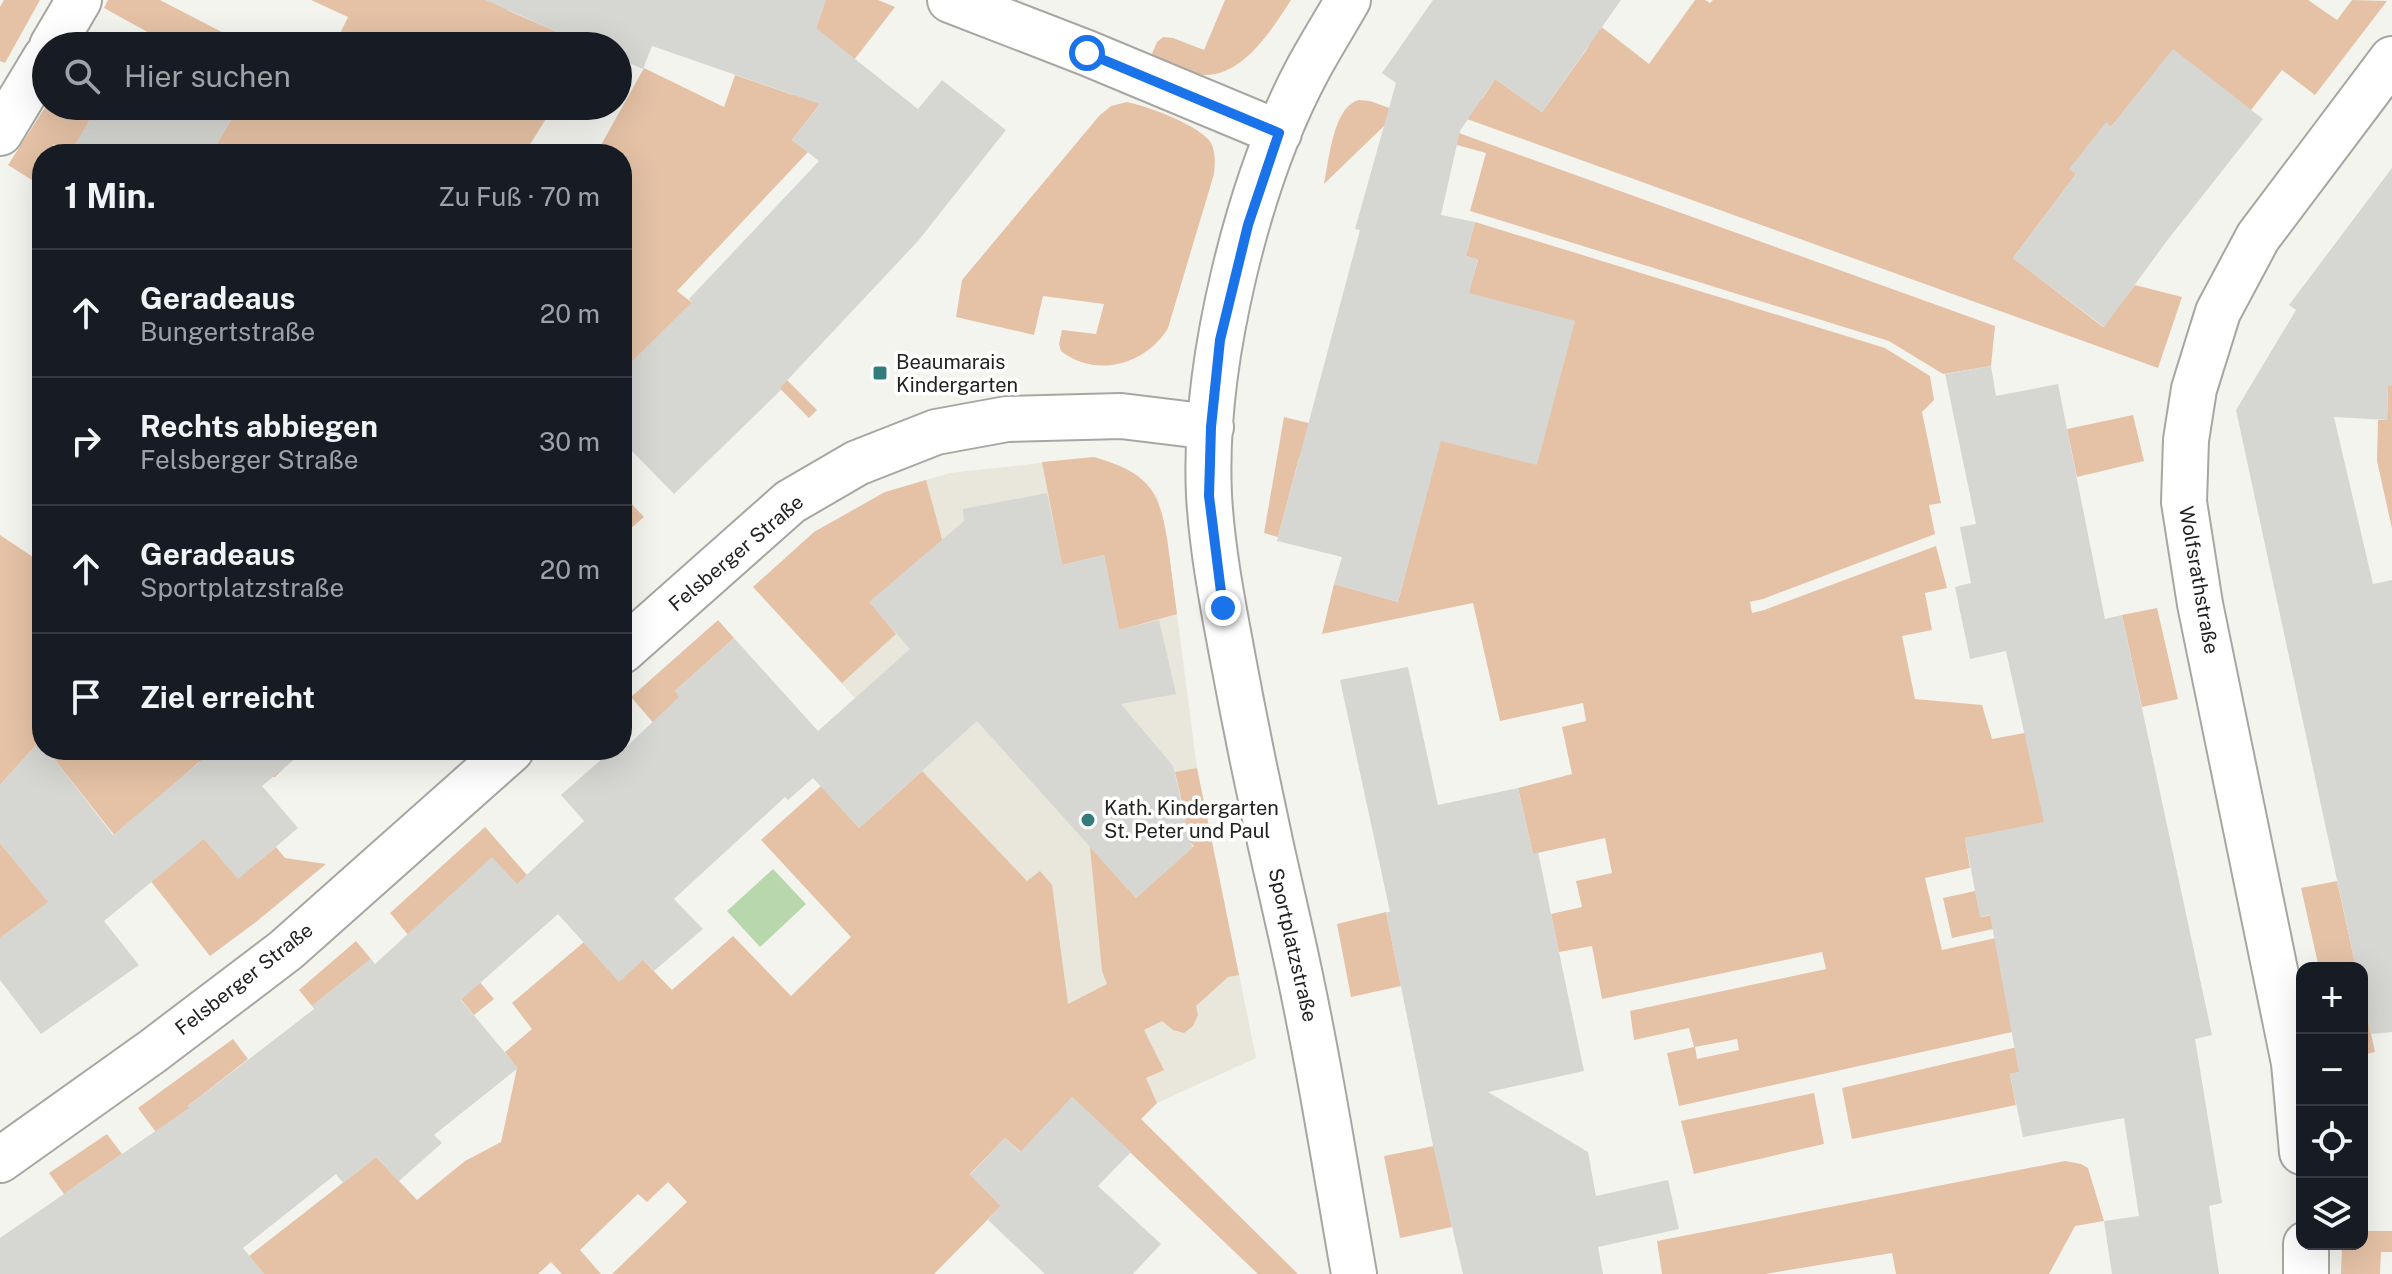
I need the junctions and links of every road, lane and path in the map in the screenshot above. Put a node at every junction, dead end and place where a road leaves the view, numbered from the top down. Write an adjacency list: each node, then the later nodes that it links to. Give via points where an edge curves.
1 (79, 0): 4 (street)
2 (950, 0): 8 (street)
3 (1348, 0): 8 (street)
4 (60, 32)
5 (2392, 59): 12 (street, Wolfsrathstraße, via 2258,237 2218,312 2194,389 2186,440 2184,502 2198,589 2294,1063)
6 (32, 80): 7 (street)
7 (0, 133)
8 (1279, 133): 9 (street, via 1248,225 1220,340)
9 (1211, 427): 10 (street, Felsberger Straße, via 1121,416 1007,419 923,437 857,463 790,502); 15 (street, Sportplatzstraße, via 1209,496 1223,608 1311,1025)
10 (632, 642)
11 (500, 760): 13 (street, Felsberger Straße, via 286,950)
12 (2298, 1106)
13 (0, 1160)
14 (2306, 1250): 16 (street)
15 (1354, 1274)
16 (2306, 1274)

